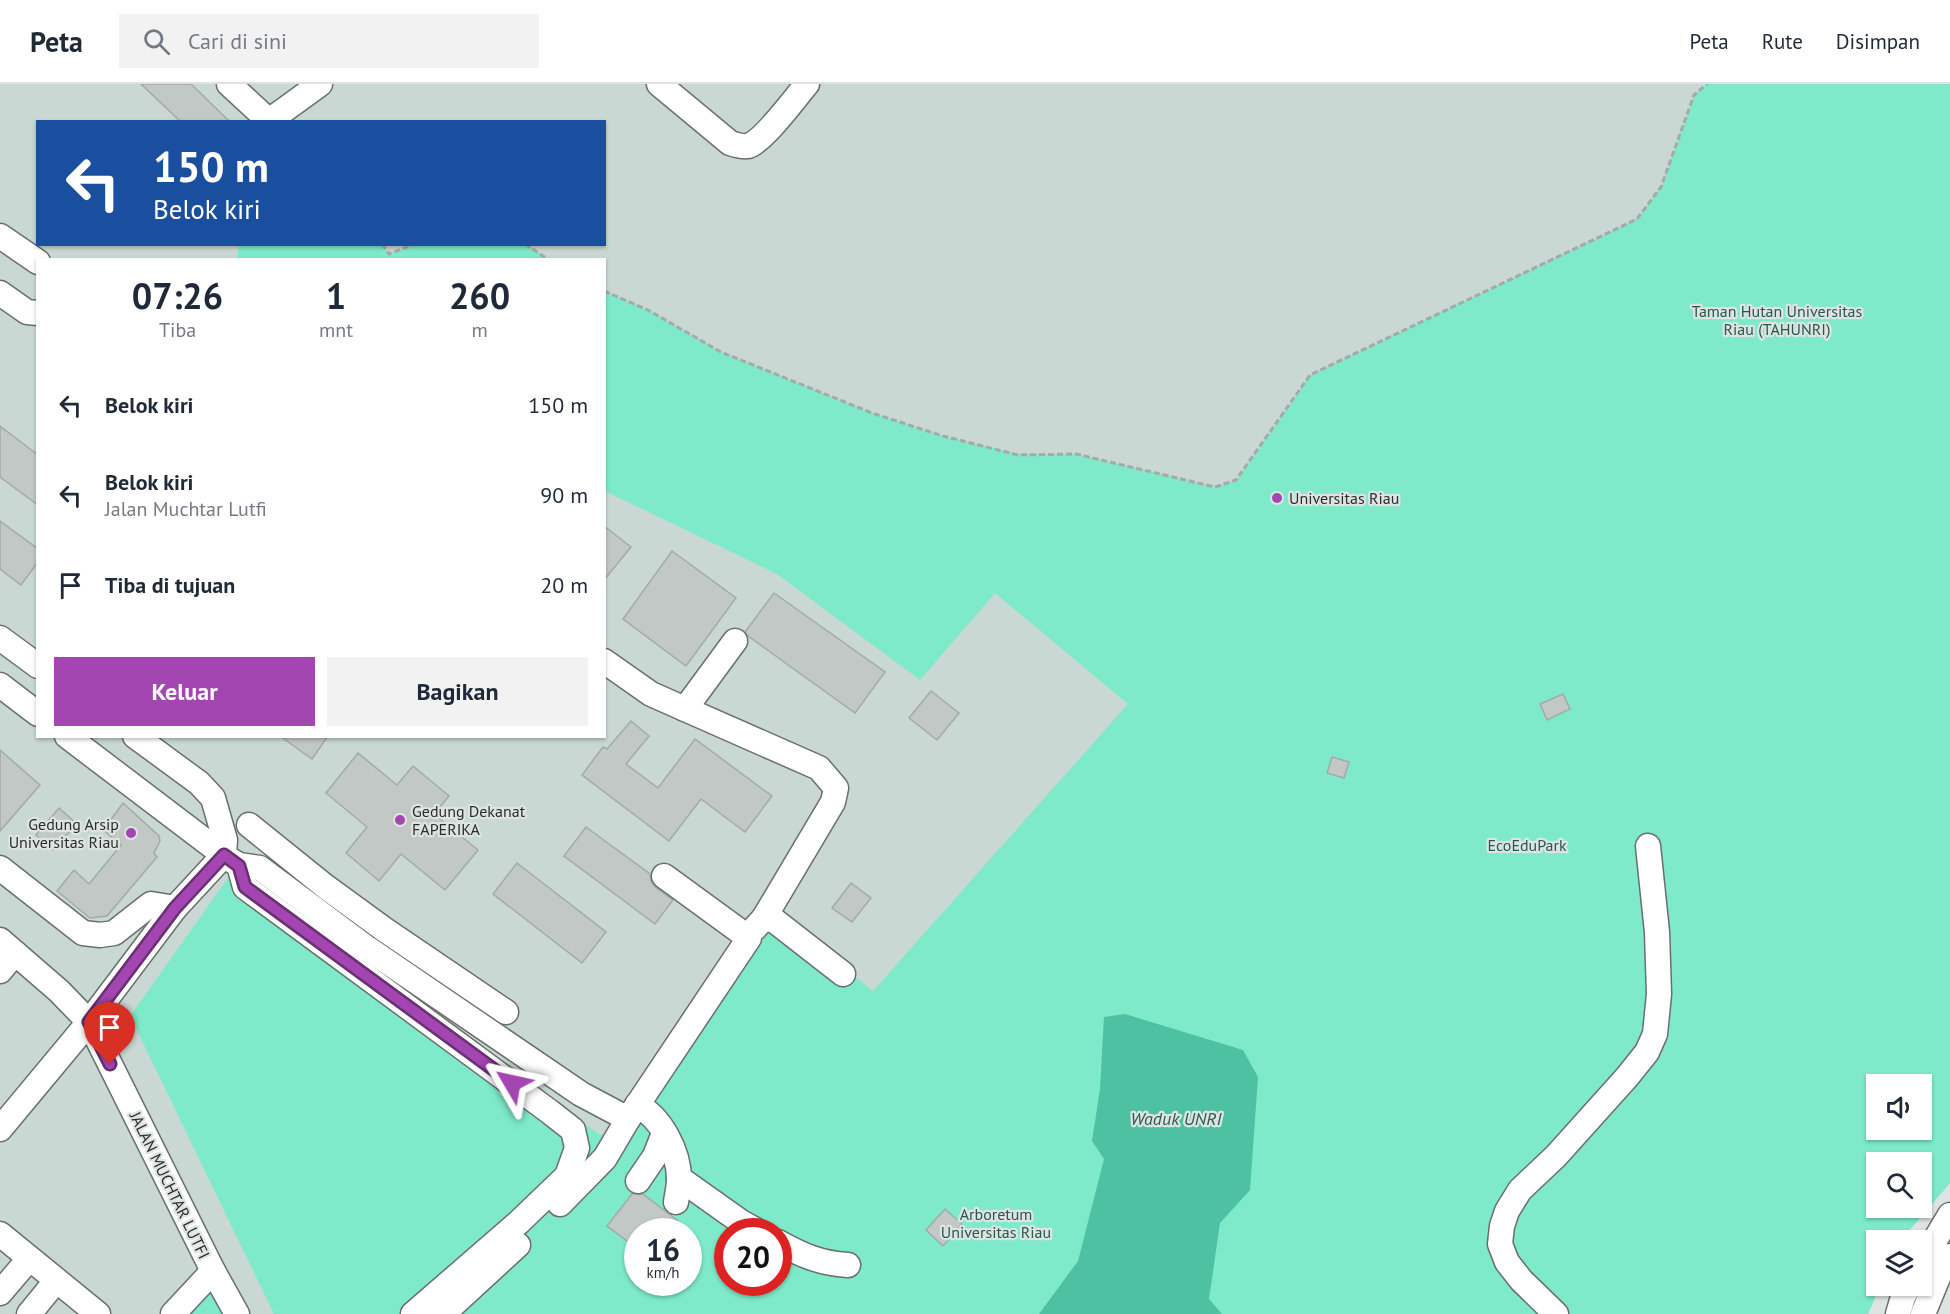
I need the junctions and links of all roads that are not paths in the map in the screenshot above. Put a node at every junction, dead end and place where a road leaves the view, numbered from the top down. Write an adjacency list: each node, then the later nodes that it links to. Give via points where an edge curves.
1 (229, 84): 5 (street)
2 (320, 84): 6 (street)
3 (659, 84): 4 (street, via 730,143 742,146 764,135)
4 (807, 84)
5 (267, 120)
6 (269, 120)
7 (0, 236): 8 (street)
8 (36, 261)
9 (0, 293): 10 (street, via 27,312)
10 (36, 314)
11 (0, 638): 14 (street)
12 (735, 641): 16 (street)
13 (606, 662): 16 (street, via 651,694)
14 (36, 665)
15 (0, 685): 17 (street)
16 (685, 709): 28 (street, via 819,768 836,788 833,802)
17 (36, 712)
18 (70, 738): 22 (street)
19 (138, 738): 22 (street, via 199,783 213,798)
20 (249, 825): 25 (street)
21 (1648, 846): 60 (street, via 1657,932 1659,994 1655,1034 1647,1052 1627,1077 1520,1190 1502,1226 1500,1244 1507,1262)
22 (231, 860): 26 (street, via 260,868); 27 (street); 58 (street, via 245,887 573,1130 577,1148 567,1176)
23 (0, 868): 27 (street, via 83,933 114,933 152,904)
24 (664, 876): 30 (street)
25 (326, 887): 26 (street); 29 (street)
26 (311, 906): 31 (street)
27 (175, 908): 35 (street)
28 (764, 918): 30 (street); 33 (street, via 782,926)
29 (385, 930): 31 (street); 34 (street)
30 (749, 938): 36 (street)
31 (367, 948): 36 (street, via 581,1094)
32 (5, 955): 35 (street, JALAN MUCHTAR LUTFI, via 59,991)
33 (843, 974)
34 (506, 1012)
35 (89, 1022): 37 (street); 50 (street, JALAN MUCHTAR LUTFI)
36 (632, 1112): 38 (street, via 649,1112); 59 (street, via 604,1158 551,1214)
37 (0, 1129)
38 (664, 1133): 39 (street, via 673,1150); 40 (street, via 656,1156)
39 (679, 1178): 41 (street); 43 (street)
40 (638, 1181)
41 (676, 1202)
42 (1950, 1215): 45 (street)
43 (735, 1218)
44 (0, 1234): 48 (street)
45 (1932, 1245)
46 (792, 1250): 49 (street, via 825,1264)
47 (1950, 1256): 62 (street)
48 (29, 1259): 51 (street); 52 (street)
49 (848, 1265)
50 (213, 1270): 56 (street); 57 (street, JALAN MUCHTAR LUTFI)
51 (56, 1281): 54 (street); 55 (street)
52 (0, 1293)
53 (1904, 1296): 61 (street)
54 (29, 1314)
55 (98, 1314)
56 (172, 1314)
57 (237, 1314)
58 (413, 1314)
59 (443, 1314)
60 (1556, 1314)
61 (1898, 1314)
62 (1923, 1314)

